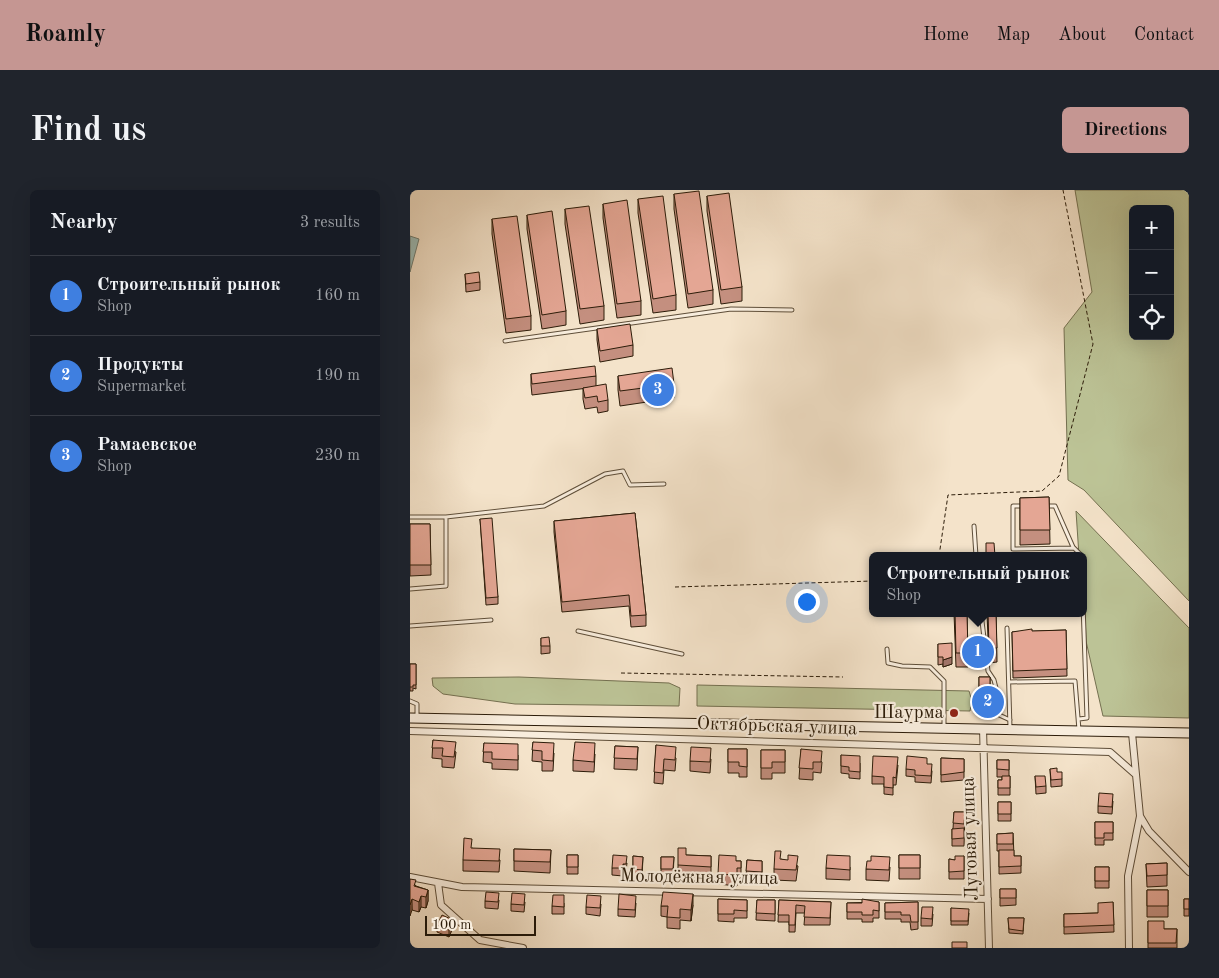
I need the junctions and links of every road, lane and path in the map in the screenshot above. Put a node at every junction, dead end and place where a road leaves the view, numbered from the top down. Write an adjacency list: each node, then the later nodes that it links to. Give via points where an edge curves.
1 (1063, 190): 11 (path, via 1093,344 1059,476 1042,491 948,495)
2 (792, 310): 3 (lane, via 731,309)
3 (505, 341)
4 (664, 484): 8 (lane, via 630,485 623,471 605,474 544,506)
5 (1030, 506): 10 (lane, via 1013,506 1013,549)
6 (1038, 506): 10 (lane, via 1055,506)
7 (410, 517): 8 (lane)
8 (446, 517): 16 (lane, via 446,586)
9 (974, 526): 12 (lane)
10 (1074, 548): 13 (lane)
11 (940, 552)
12 (976, 552)
13 (1078, 552)
14 (869, 581): 15 (path)
15 (675, 587)
16 (410, 589)
17 (981, 617): 31 (lane, via 988,671 998,696 997,714)
18 (1084, 617): 30 (lane, via 1088,710 1087,718)
19 (491, 620): 20 (lane)
20 (410, 626)
21 (1007, 628): 27 (lane)
22 (578, 630): 24 (lane)
23 (887, 649): 32 (lane, via 888,663 930,667 944,680)
24 (682, 654)
25 (621, 673): 26 (path)
26 (843, 677)
27 (1009, 682): 30 (lane, via 1075,681); 31 (lane)
28 (410, 701): 29 (lane, via 417,704)
29 (414, 718): 32 (main road)
30 (1078, 719): 35 (lane)
31 (1010, 724): 33 (main road); 35 (main road)
32 (944, 728): 33 (main road)
33 (983, 728): 38 (street, Луговая улица)
34 (410, 731): 38 (street, Октябрьская улица)
35 (1080, 731): 36 (main road)
36 (1132, 733): 37 (main road); 39 (street)
37 (1189, 733)
38 (983, 750): 39 (street, Октябрьская улица, via 1110,752); 44 (street, Луговая улица)
39 (1135, 774): 40 (street)
40 (1140, 816): 41 (street, via 1148,831); 47 (street, via 1128,876)
41 (1189, 872)
42 (410, 877): 43 (street, Молодёжная улица)
43 (438, 883): 44 (street, Молодёжная улица, via 462,888); 45 (street, via 441,905 480,940)
44 (988, 900): 46 (street, Луговая улица)
45 (523, 948)
46 (989, 948)
47 (1129, 948)

